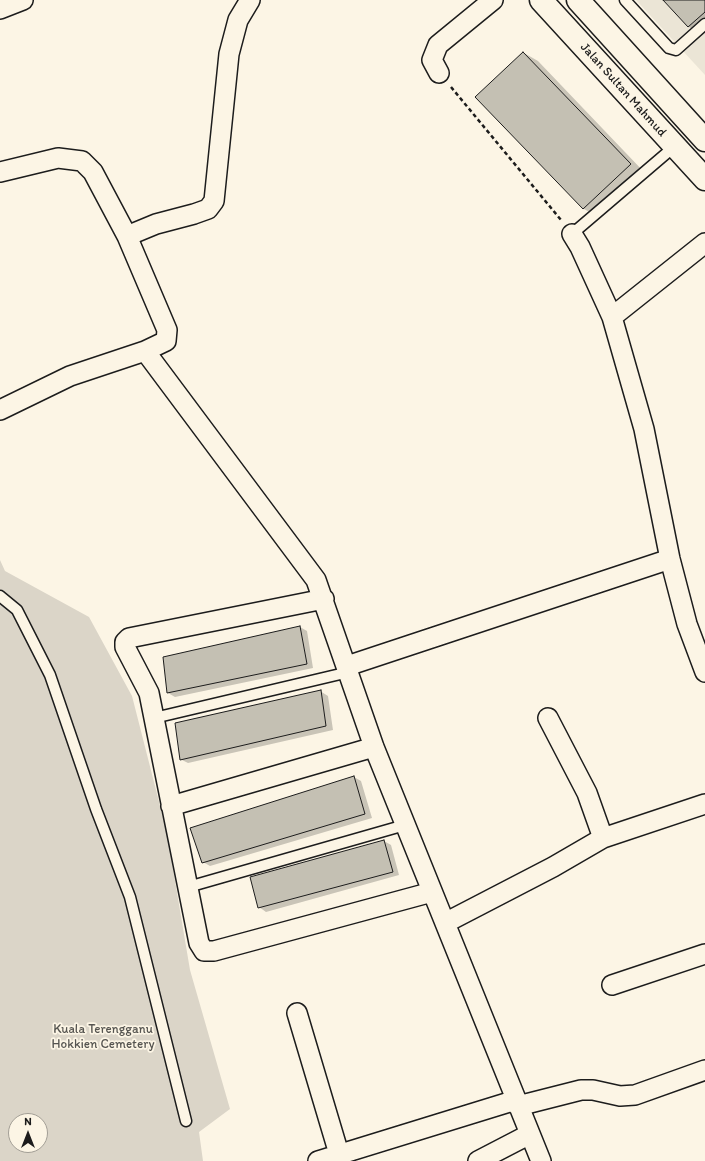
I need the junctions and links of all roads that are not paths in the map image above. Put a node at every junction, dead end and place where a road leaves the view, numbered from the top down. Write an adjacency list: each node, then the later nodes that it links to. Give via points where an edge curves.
1 (23, 0): 7 (street)
2 (250, 0): 15 (street, via 238,20 229,54 214,200 208,209 156,224)
3 (493, 0): 9 (street, via 438,45 432,60)
4 (541, 0): 11 (main road, Jalan Sultan Mahmud)
5 (578, 0): 10 (main road, Jalan Sultan Mahmud)
6 (625, 0): 8 (lane, via 669,48 676,50)
7 (0, 8)
8 (705, 24)
9 (439, 73)
10 (705, 140)
11 (674, 146): 13 (main road, Jalan Sultan Mahmud); 14 (lane)
12 (0, 172): 15 (street, via 58,158 82,161 93,172)
13 (705, 179)
14 (572, 234): 17 (street)
15 (127, 236): 18 (street, via 167,330 166,341)
16 (705, 243): 17 (street)
17 (612, 317): 20 (street, via 644,429)
18 (145, 351): 19 (street, via 70,376); 22 (street, via 316,580)
19 (0, 410)
20 (670, 559): 23 (street); 24 (street, via 686,624)
21 (0, 596): 40 (lane, via 17,610 50,675 96,809 130,897)
22 (324, 599): 23 (street); 25 (street, via 129,638 124,642 124,647 149,692)
23 (348, 669): 25 (lane); 27 (street)
24 (705, 672)
25 (154, 718): 29 (street)
26 (548, 718): 31 (street, via 587,793)
27 (374, 747): 29 (street); 30 (street)
28 (705, 804): 31 (street)
29 (171, 806): 32 (street)
30 (405, 825): 32 (lane); 33 (street)
31 (603, 838): 34 (street)
32 (188, 888): 33 (street, via 199,943 204,951 214,951)
33 (432, 892): 34 (street)
34 (445, 923): 39 (street)
35 (705, 954): 36 (street)
36 (612, 985)
37 (297, 1013): 42 (street)
38 (705, 1070): 39 (street, via 635,1095 620,1096 581,1090)
39 (517, 1103): 41 (street); 42 (street)
40 (186, 1121)
41 (530, 1134): 44 (street); 45 (street)
42 (339, 1154): 43 (street)
43 (318, 1161)
44 (478, 1161)
45 (541, 1161)

